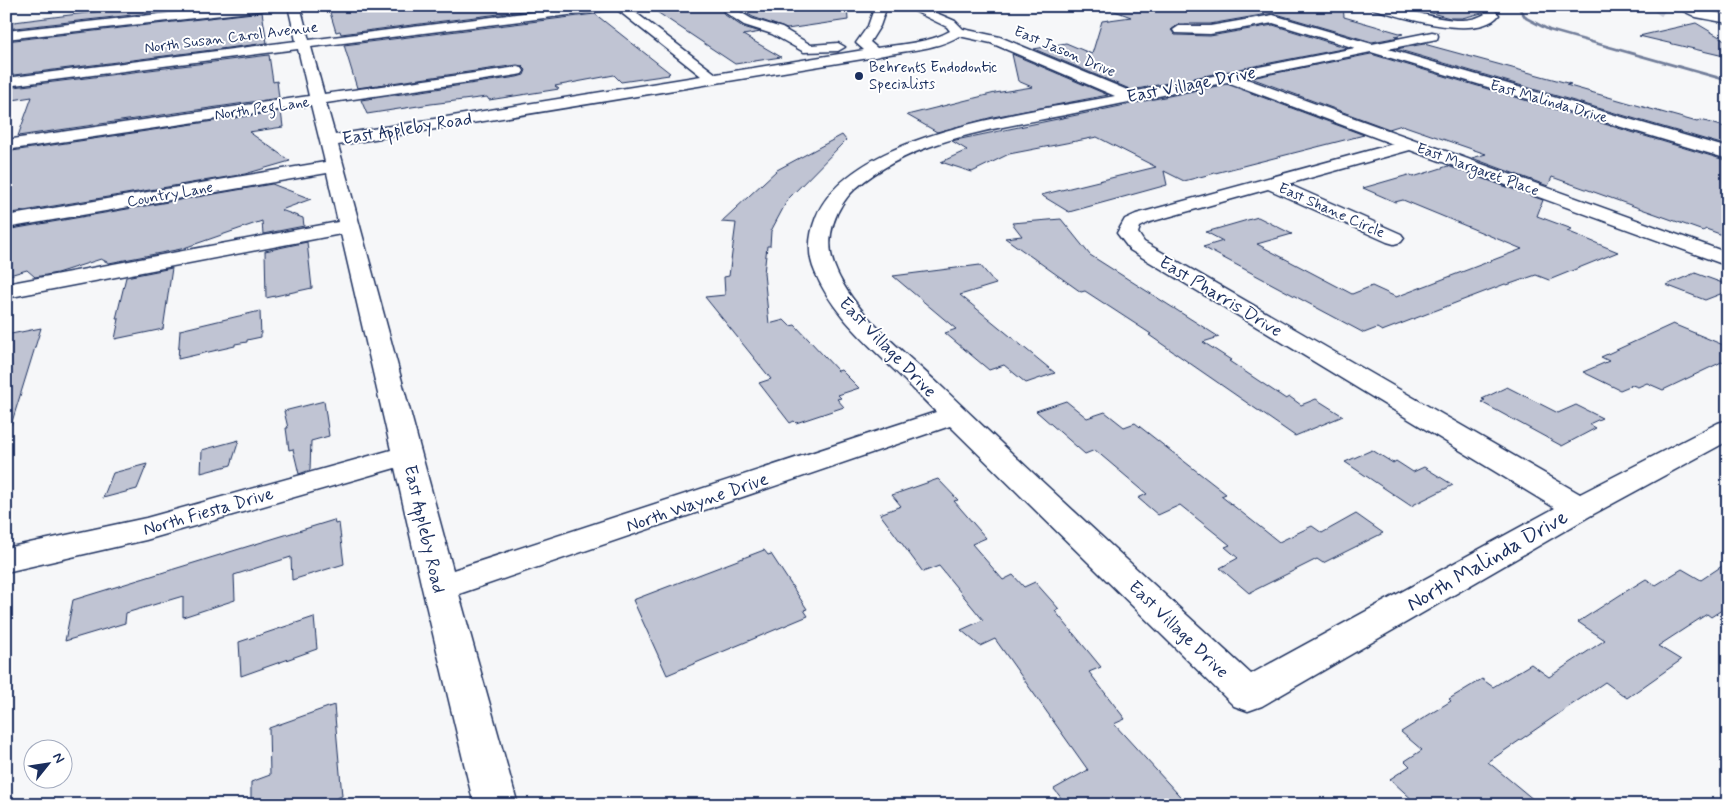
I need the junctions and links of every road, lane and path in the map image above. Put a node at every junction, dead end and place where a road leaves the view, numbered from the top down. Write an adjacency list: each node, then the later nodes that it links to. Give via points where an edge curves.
1 (266, 6): 18 (street)
2 (294, 6): 20 (street)
3 (609, 6): 20 (street, North Susan Carol Avenue)
4 (619, 6): 25 (street)
5 (881, 6): 22 (street, via 863,43)
6 (910, 6): 17 (street, via 951,24)
7 (1375, 6): 8 (street, via 1430,20 1472,23 1488,20 1492,15)
8 (1484, 6)
9 (1712, 6): 12 (street)
10 (730, 10): 22 (street, via 748,22 778,31 808,49 849,46)
11 (1665, 10): 14 (street)
12 (1728, 11)
13 (1680, 12): 14 (street)
14 (1700, 14): 15 (street)
15 (1728, 20)
16 (1178, 30): 21 (street, East Malinda Drive, via 1210,30 1273,19)
17 (957, 32): 22 (street, East Appleby Road, via 938,42); 27 (street, East Jason Drive, via 995,40)
18 (6, 35)
19 (1432, 36): 21 (street, East Village Drive)
20 (304, 44): 26 (street, North Susan Carol Avenue); 28 (street)
21 (1370, 48): 24 (street, East Village Drive); 32 (street, East Malinda Drive)
22 (871, 50): 25 (street, East Appleby Road)
23 (517, 71): 28 (street, North Peg Lane)
24 (1228, 77): 27 (street, East Village Drive); 29 (street, East Margaret Place)
25 (712, 78): 31 (street, East Appleby Road)
26 (6, 82)
27 (1129, 96): 39 (street, East Village Drive, via 932,140 886,159 867,171 831,205 823,222 821,258 838,295 855,317)
28 (318, 100): 30 (street, North Peg Lane); 31 (street)
29 (1411, 144): 33 (street, East Pharris Drive); 37 (street, East Margaret Place)
30 (6, 145)
31 (331, 153): 34 (street, Country Lane); 35 (street, East Appleby Road)
32 (1728, 154)
33 (1270, 183): 36 (street, East Shane Circle); 42 (street, East Pharris Drive, via 1143,218 1132,223 1126,233 1136,246)
34 (6, 222)
35 (349, 226): 38 (street); 41 (street, East Appleby Road)
36 (1394, 238)
37 (1728, 260)
38 (6, 291)
39 (954, 415): 44 (street, North Wayne Drive); 45 (street, East Village Drive)
40 (1728, 429): 42 (street, North Malinda Drive)
41 (408, 455): 43 (street, North Fiesta Drive, via 146,529); 44 (street, East Appleby Road)
42 (1579, 508): 45 (street, North Malinda Drive)
43 (6, 560)
44 (439, 588): 46 (street, East Appleby Road)
45 (1248, 695)
46 (496, 805)

